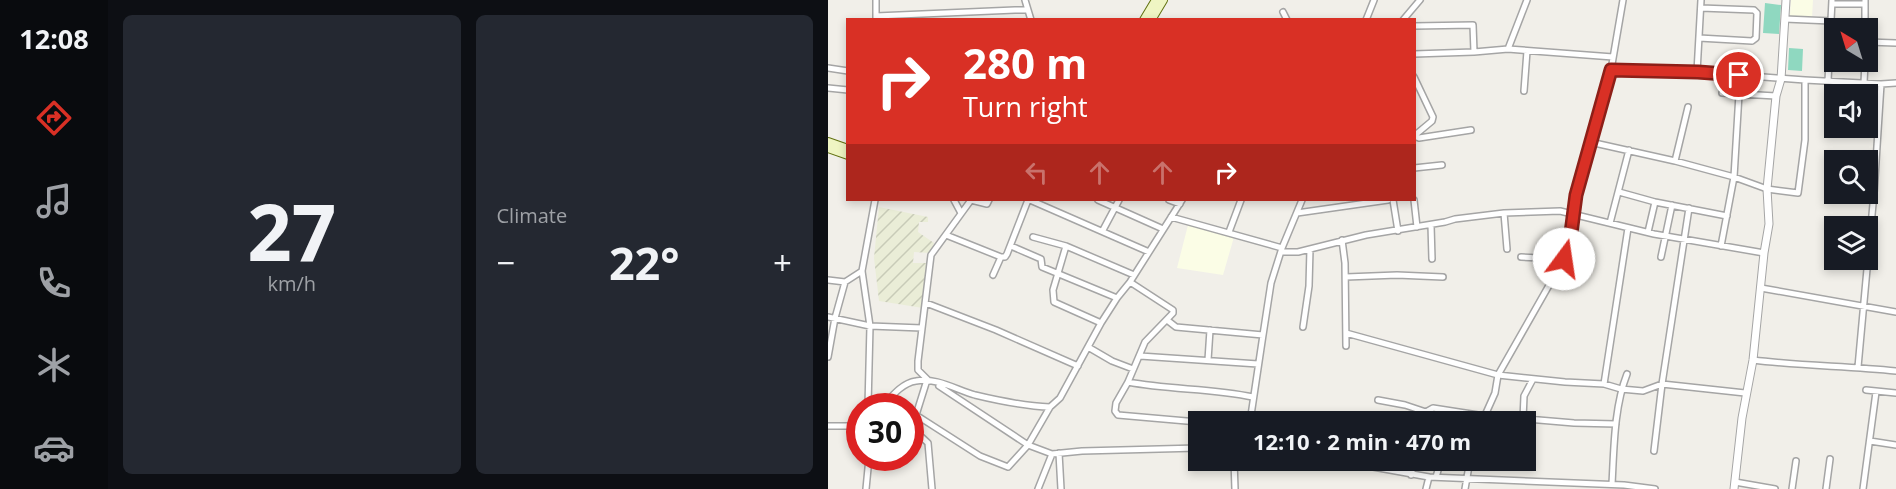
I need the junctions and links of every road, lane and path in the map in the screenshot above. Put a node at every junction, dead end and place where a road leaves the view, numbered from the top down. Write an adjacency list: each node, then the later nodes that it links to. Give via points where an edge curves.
1 (876, 0): 16 (street)
2 (1025, 0): 14 (street)
3 (1156, 0): 18 (main road)
4 (1162, 0): 19 (main road)
5 (1374, 0): 21 (street)
6 (1420, 0): 22 (street)
7 (1527, 0): 31 (street)
8 (1623, 0): 35 (street)
9 (1701, 0): 13 (street)
10 (1786, 0): 25 (street)
11 (1832, 2): 12 (street); 23 (street)
12 (1865, 2): 24 (street)
13 (1701, 8): 28 (street); 28 (street, via 1754,10 1756,38)
14 (1028, 10): 16 (street); 17 (street)
15 (1283, 12): 20 (street)
16 (876, 18)
17 (1030, 18)
18 (1145, 18)
19 (1152, 18)
20 (1286, 18)
21 (1367, 18)
22 (1405, 18)
23 (1831, 18)
24 (1865, 18)
25 (1785, 20): 26 (street); 42 (street)
26 (1824, 21)
27 (1416, 26): 33 (street, via 1473,25)
28 (1699, 38): 39 (street)
29 (1878, 42): 30 (street)
30 (1896, 43)
31 (1509, 49): 32 (street); 33 (street)
32 (1527, 51): 35 (street); 51 (street)
33 (1474, 52): 34 (street)
34 (1416, 54)
35 (1614, 57): 37 (street)
36 (828, 68): 38 (street)
37 (1611, 70): 39 (street); 60 (street)
38 (846, 71)
39 (1698, 72): 42 (street)
40 (1829, 72): 45 (street)
41 (1865, 72): 46 (street)
42 (1781, 79): 43 (street); 54 (street)
43 (1805, 80): 45 (street); 69 (street, via 1798,193)
44 (1416, 81): 57 (street, via 1433,117)
45 (1828, 81): 46 (street)
46 (1864, 83): 48 (street)
47 (1896, 83): 48 (street)
48 (1881, 84): 135 (street)
49 (828, 88): 50 (street)
50 (846, 90)
51 (1524, 91)
52 (1722, 93): 53 (street)
53 (1739, 94): 54 (street); 68 (street)
54 (1776, 96): 69 (street)
55 (1688, 107): 65 (street)
56 (1471, 130): 58 (street)
57 (1416, 134)
58 (1416, 137)
59 (828, 142): 62 (main road)
60 (1590, 142): 63 (street); 93 (street)
61 (828, 148): 64 (main road)
62 (846, 148)
63 (1629, 150): 65 (street); 70 (street)
64 (846, 154)
65 (1675, 160): 68 (street)
66 (1442, 165): 67 (street)
67 (1416, 168)
68 (1734, 177): 69 (street); 94 (street)
69 (1767, 189): 117 (street, via 1769,224)
70 (1619, 192): 86 (street); 96 (street)
71 (875, 201): 123 (street)
72 (955, 201): 90 (street)
73 (970, 201): 90 (street)
74 (975, 201): 75 (street)
75 (988, 201)
76 (1029, 201): 110 (street)
77 (1031, 201): 101 (street)
78 (1100, 201): 88 (street)
79 (1118, 201): 88 (street)
80 (1241, 201): 103 (street)
81 (1302, 201): 91 (street)
82 (1376, 201): 91 (street)
83 (1393, 201): 102 (street)
84 (1414, 201): 98 (street)
85 (1181, 202): 95 (street)
86 (1655, 202): 87 (street); 104 (street)
87 (1672, 205): 89 (street); 106 (street)
88 (1115, 207): 100 (street); 101 (street)
89 (1689, 208): 94 (street); 108 (street)
90 (961, 213): 105 (street)
91 (1297, 213): 115 (street)
92 (1504, 213): 93 (street, via 1560,211); 97 (street); 114 (street)
93 (1574, 215): 96 (street); 122 (street)
94 (1727, 216): 112 (street)
95 (1171, 217): 100 (street); 103 (street)
96 (1610, 223): 99 (street)
97 (1431, 225): 98 (street); 121 (street)
98 (1417, 227): 102 (street)
99 (1628, 228): 104 (street); 164 (street)
100 (1163, 229): 116 (street)
101 (1103, 230): 116 (street)
102 (1398, 231): 109 (street)
103 (1229, 232): 115 (street)
104 (1648, 232): 106 (street)
105 (946, 235): 118 (street); 134 (street, via 931,255)
106 (1665, 236): 108 (street); 120 (street)
107 (1033, 237): 111 (street)
108 (1684, 239): 112 (street); 165 (street)
109 (1342, 240): 113 (street); 127 (street)
110 (1011, 246): 118 (street, via 1007,255); 124 (street, via 1041,259 1042,267)
111 (1066, 246): 124 (street); 126 (street)
112 (1721, 246): 117 (street)
113 (1310, 249): 115 (street); 143 (street)
114 (1507, 249)
115 (1281, 250): 146 (street)
116 (1149, 252): 126 (street)
117 (1764, 253): 132 (street)
118 (1001, 257): 125 (street)
119 (1521, 257): 122 (street)
120 (1661, 257)
121 (1432, 259)
122 (1564, 259): 160 (street)
123 (862, 271): 130 (street); 141 (street)
124 (1057, 273): 133 (street); 140 (street, via 1054,302)
125 (993, 275)
126 (1134, 275): 131 (street)
127 (1346, 277): 128 (street); 145 (street)
128 (1443, 277)
129 (828, 280): 130 (street)
130 (845, 282): 138 (street)
131 (1130, 282): 133 (street); 139 (street, via 1173,310)
132 (1761, 288): 135 (street); 153 (street)
133 (1117, 298): 140 (street)
134 (926, 303): 142 (street); 155 (street)
135 (1864, 307): 136 (street); 156 (street)
136 (1896, 312)
137 (828, 317): 138 (street)
138 (836, 318): 141 (street); 147 (street)
139 (1167, 320): 144 (street, via 1176,327); 150 (street, via 1145,342)
140 (1101, 323): 149 (street)
141 (870, 326): 142 (street); 169 (street)
142 (922, 327): 162 (street, via 918,370)
143 (1303, 327)
144 (1210, 330): 146 (street); 152 (street)
145 (1346, 333): 148 (street); 160 (street)
146 (1263, 335): 154 (street)
147 (830, 341): 151 (street)
148 (1346, 346)
149 (1088, 347): 155 (street); 157 (street)
150 (1140, 356): 152 (street); 157 (street)
151 (828, 357)
152 (1208, 360): 154 (street)
153 (1753, 360): 156 (street); 172 (street)
154 (1258, 364): 174 (street)
155 (1078, 366): 176 (street, via 1060,398)
156 (1858, 367): 158 (street)
157 (1132, 369): 163 (street)
158 (1896, 371)
159 (1627, 374): 166 (street)
160 (1498, 375): 161 (street); 181 (street)
161 (1533, 379): 164 (street); 182 (street, via 1524,396)
162 (927, 380): 170 (street, via 914,381); 171 (street); 176 (street, via 1024,406); 191 (street)
163 (1128, 382): 174 (street); 185 (street, via 1116,403 1118,415)
164 (1605, 384): 166 (street)
165 (1662, 384): 166 (street, via 1642,391); 172 (street); 194 (street)
166 (1621, 389): 186 (street)
167 (1866, 390): 168 (street)
168 (1876, 392): 173 (street); 190 (street)
169 (868, 393)
170 (896, 393)
171 (923, 393)
172 (1745, 393): 211 (street)
173 (1896, 393)
174 (1253, 397): 177 (street)
175 (1378, 400): 178 (street)
176 (1050, 407): 191 (street)
177 (1251, 411)
178 (1423, 411)
179 (1428, 411): 180 (street)
180 (1448, 411)
181 (1486, 411)
182 (1523, 411)
183 (1536, 419): 186 (street)
184 (924, 420): 191 (street, via 980,456 1008,467)
185 (1188, 421)
186 (1616, 424): 210 (street)
187 (828, 426): 188 (street)
188 (846, 426)
189 (924, 439): 214 (street, via 928,443)
190 (1870, 441): 192 (street); 225 (street)
191 (1028, 445): 196 (street)
192 (1896, 445)
193 (1188, 448): 195 (street)
194 (1654, 451)
195 (1059, 453): 196 (street); 216 (street)
196 (1052, 454): 215 (street)
197 (1830, 459): 224 (street)
198 (1796, 461): 223 (street)
199 (867, 471): 213 (street)
200 (1234, 471): 217 (street)
201 (1394, 471): 205 (street)
202 (1413, 471): 205 (street)
203 (1438, 471): 207 (street)
204 (1467, 471): 208 (street)
205 (1412, 475): 206 (street)
206 (1429, 477): 207 (street); 218 (street)
207 (1436, 477): 208 (street)
208 (1465, 478): 209 (street); 219 (street)
209 (1509, 480): 210 (street); 220 (street)
210 (1612, 484): 212 (street)
211 (1735, 486): 222 (street)
212 (1639, 488): 221 (street)
213 (866, 489)
214 (933, 489)
215 (1038, 489)
216 (1061, 489)
217 (1235, 489)
218 (1426, 489)
219 (1465, 489)
220 (1508, 489)
221 (1655, 489)
222 (1775, 489)
223 (1792, 489)
224 (1826, 489)
225 (1863, 489)

